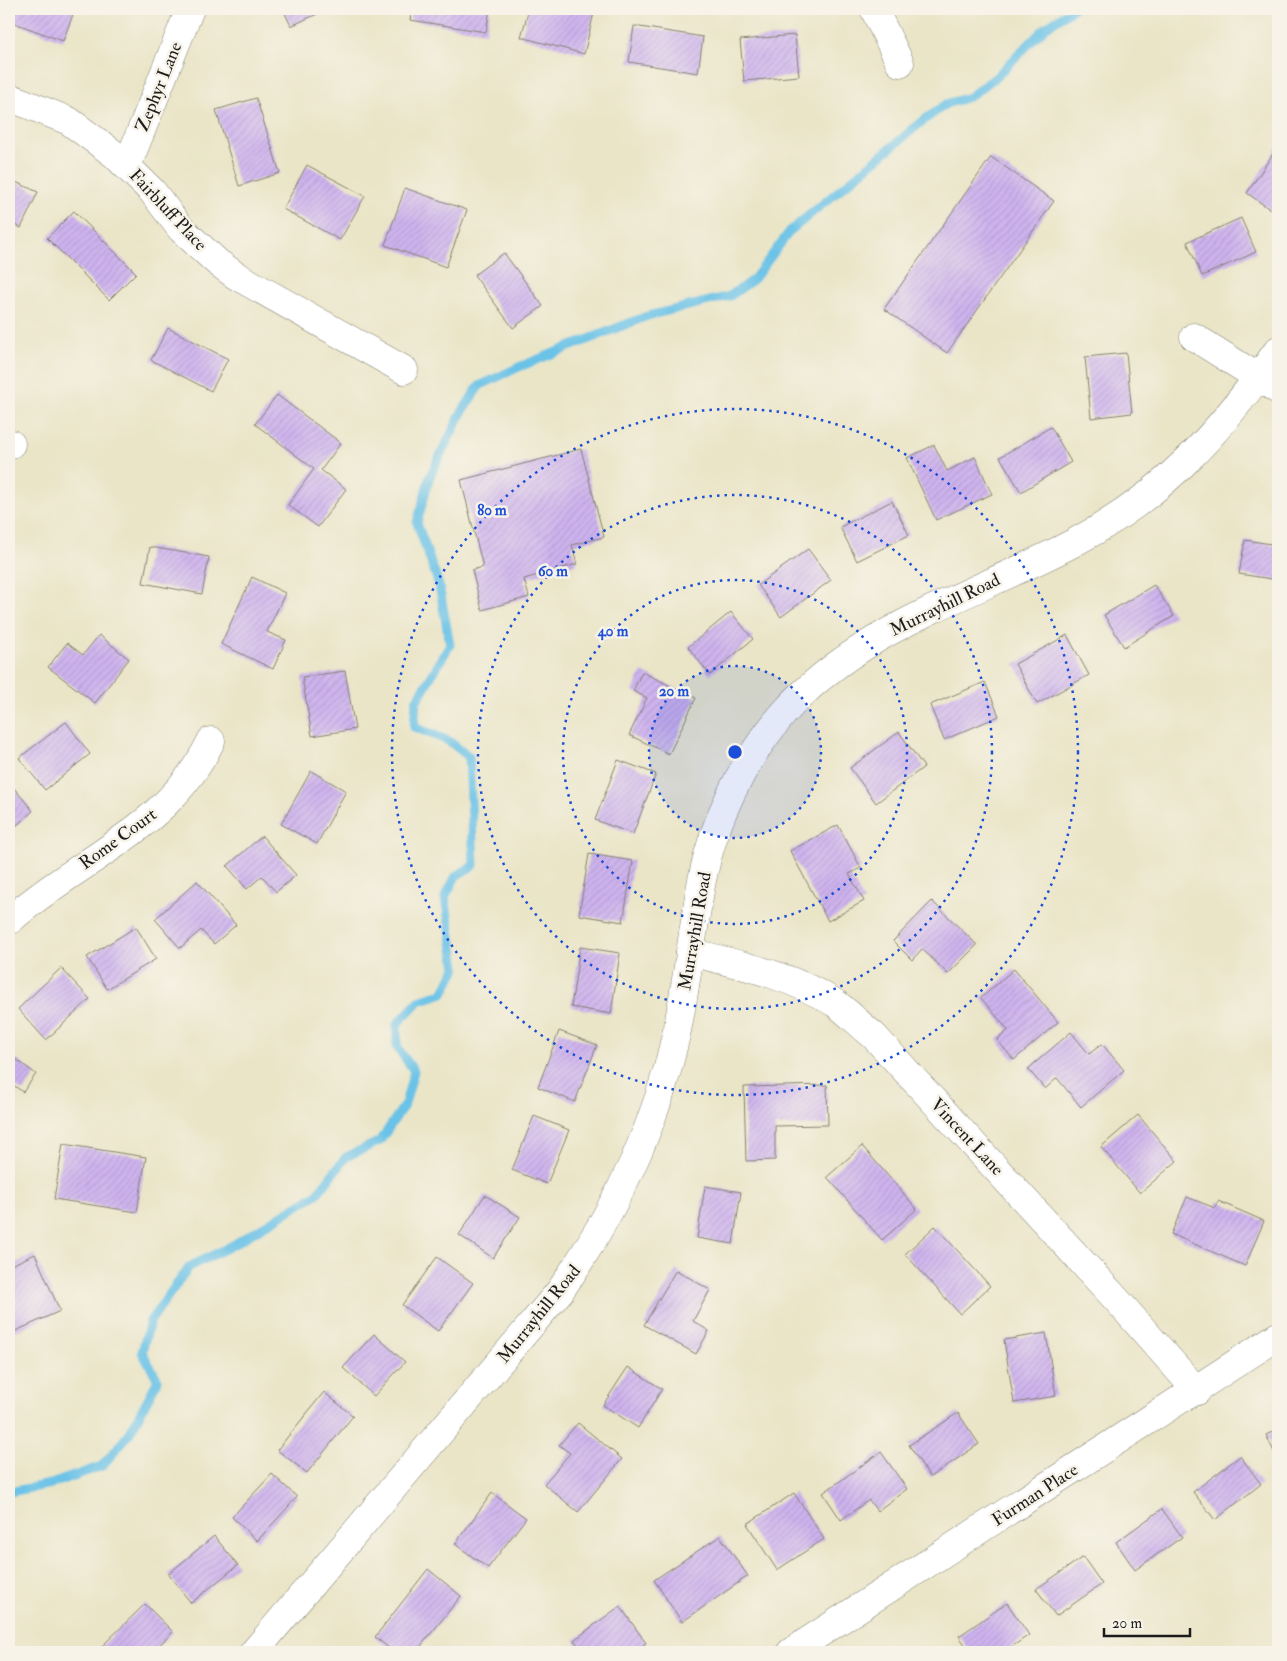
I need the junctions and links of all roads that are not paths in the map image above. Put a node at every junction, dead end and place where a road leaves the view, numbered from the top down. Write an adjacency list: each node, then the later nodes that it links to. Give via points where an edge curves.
1 (190, 9): 5 (street, Zephyr Lane)
2 (874, 9): 3 (street)
3 (900, 63)
4 (9, 97): 5 (street, Fairbluff Place, via 69,121)
5 (127, 166): 8 (street, Fairbluff Place, via 152,190 181,229 217,262)
6 (1194, 338): 9 (street)
7 (1278, 350): 9 (street, Murrayhill Road)
8 (404, 370)
9 (1268, 384): 12 (street, Murrayhill Road, via 1174,475 1124,513 1076,542 881,636 827,672 785,712 750,757 717,828 702,878)
10 (211, 741): 11 (street, Rome Court, via 192,776 150,820 36,897)
11 (9, 922)
12 (690, 952): 14 (street, Vincent Lane, via 796,982 836,1004 873,1035); 15 (street, Murrayhill Road, via 676,1035 642,1145 594,1242 560,1292)
13 (1278, 1336): 14 (street, Furman Place)
14 (1198, 1391): 16 (street, Furman Place)
15 (254, 1652)
16 (791, 1652)

